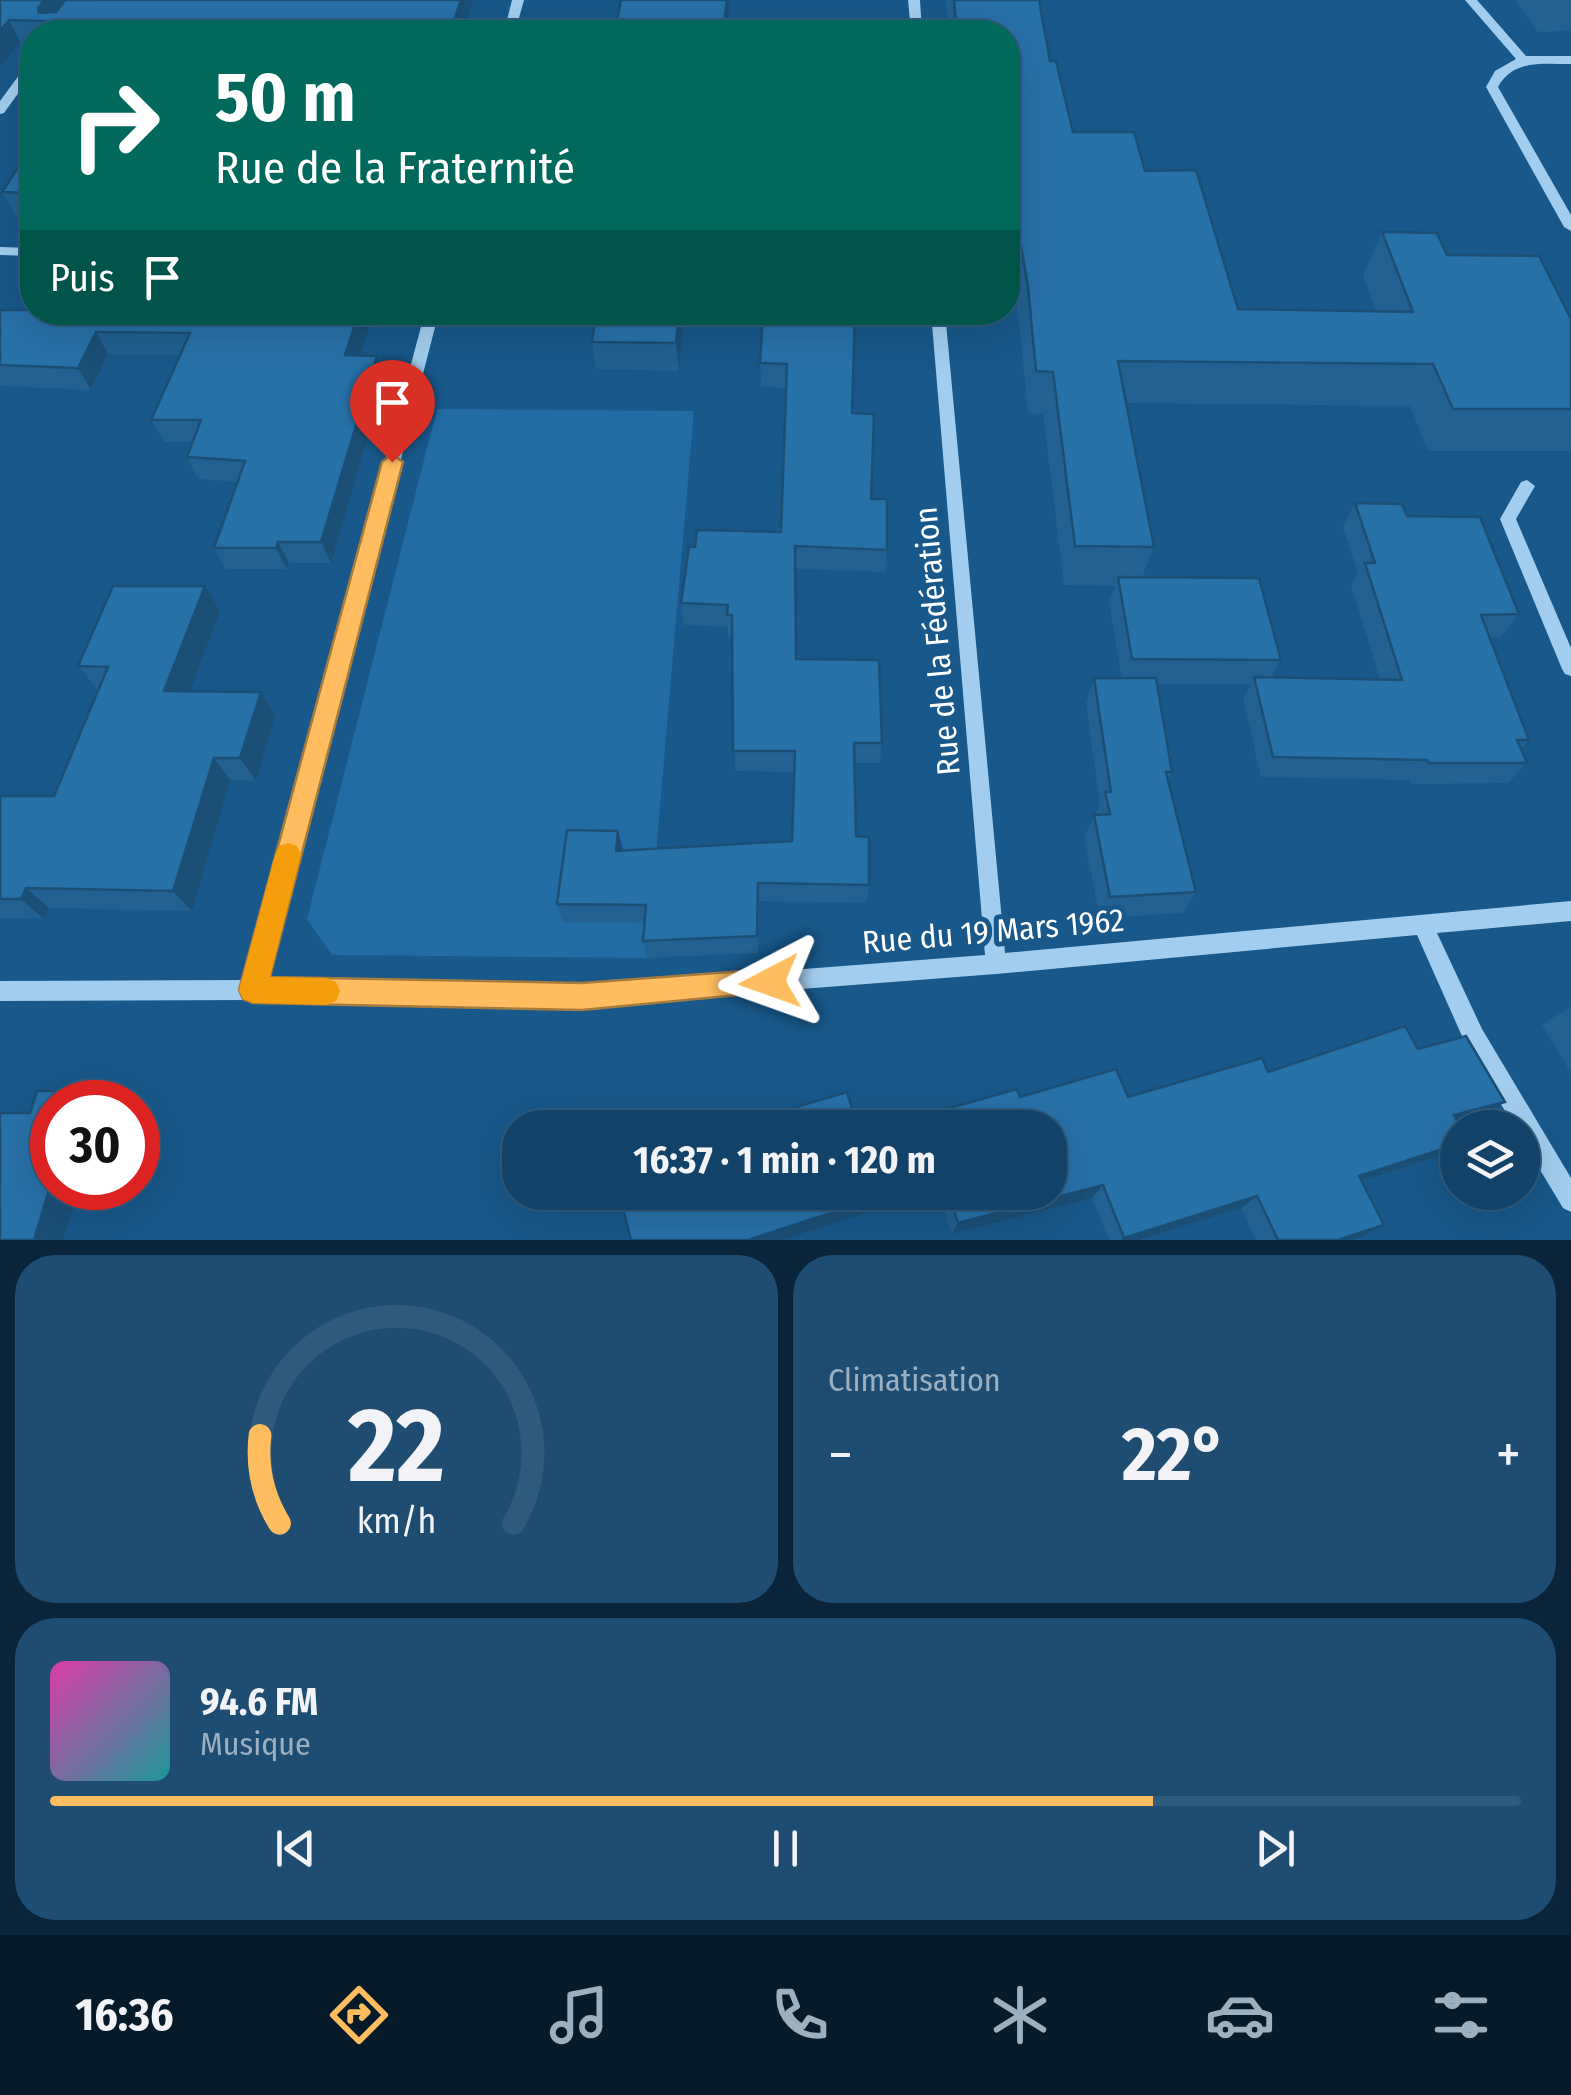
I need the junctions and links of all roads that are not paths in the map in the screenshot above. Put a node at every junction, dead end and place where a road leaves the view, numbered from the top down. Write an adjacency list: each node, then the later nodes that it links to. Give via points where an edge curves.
1 (1471, 0): 2 (street)
2 (1523, 60): 3 (street); 6 (street, via 1492,86)
3 (1571, 60)
4 (20, 82): 5 (street)
5 (0, 110)
6 (1571, 227)
7 (429, 325): 14 (street)
8 (939, 325): 13 (street, Rue de la Fédération)
9 (1528, 486): 10 (street, via 1508,519)
10 (1571, 669)
11 (1571, 912): 12 (street, Rue du 19 Mars 1962)
12 (1423, 925): 13 (street, Rue du 19 Mars 1962); 16 (street, via 1474,1036)
13 (996, 964): 14 (street, Rue du 19 Mars 1962, via 582,996)
14 (253, 990): 15 (street, Rue du 19 Mars 1962)
15 (0, 991)
16 (1571, 1200)

